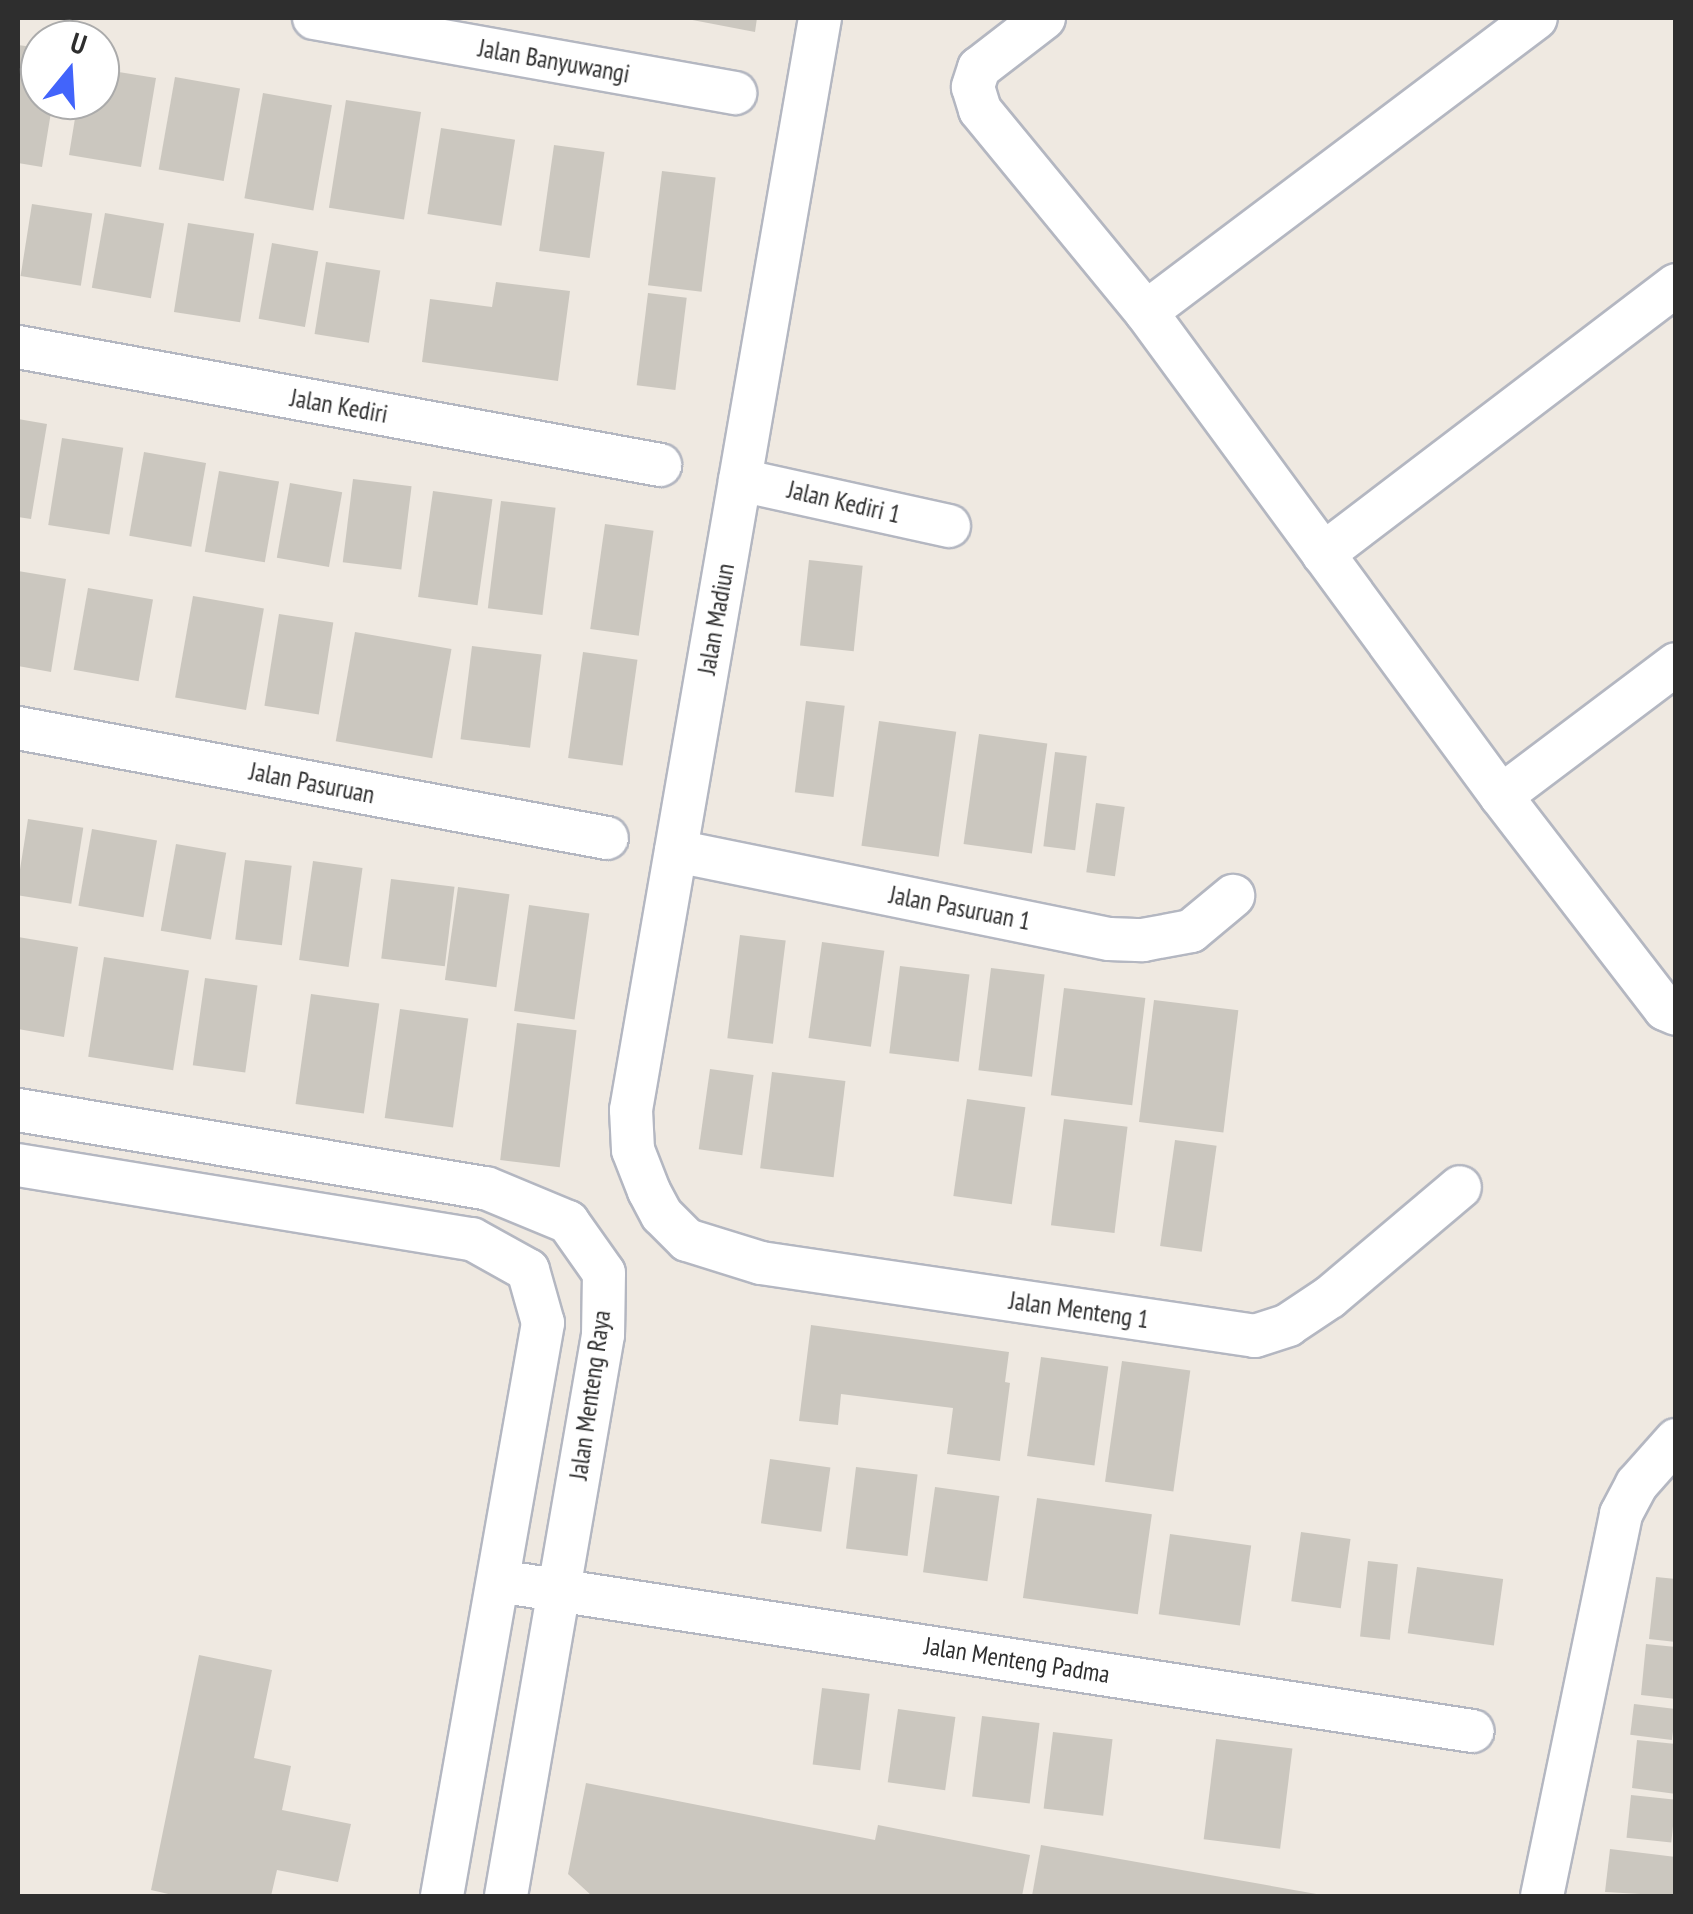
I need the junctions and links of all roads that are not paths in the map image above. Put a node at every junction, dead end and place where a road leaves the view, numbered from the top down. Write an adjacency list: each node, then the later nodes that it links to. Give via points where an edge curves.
1 (314, 18): 5 (street, Jalan Banyuwangi)
2 (820, 18): 10 (street, Jalan Madiun)
3 (1044, 18): 7 (street, via 980,68 973,87 980,110)
4 (1536, 18): 7 (street)
5 (735, 93)
6 (1676, 285): 12 (street)
7 (1146, 312): 12 (street)
8 (18, 348): 9 (street, Jalan Kediri)
9 (660, 465)
10 (740, 480): 11 (street, Jalan Kediri 1); 17 (street, Jalan Madiun)
11 (949, 526)
12 (1323, 554): 15 (street)
13 (1676, 664): 15 (street)
14 (18, 728): 16 (street, Jalan Pasuruan)
15 (1501, 796): 19 (street, via 1665,1010)
16 (607, 838)
17 (676, 850): 18 (street, Jalan Pasuruan 1, via 1109,938 1191,931); 23 (street, Jalan Madiun, via 631,1110 633,1150)
18 (1233, 896)
19 (1676, 1014)
20 (18, 1110): 26 (street, Jalan Menteng Raya, via 486,1188 568,1222 604,1273 603,1335)
21 (18, 1164): 25 (street, via 472,1239 528,1270 543,1324)
22 (1460, 1187): 23 (street, Jalan Menteng 1, via 1330,1297 1288,1325 1255,1336 761,1263 686,1240)
23 (662, 1215)
24 (1671, 1448): 30 (street, via 1621,1514)
25 (498, 1580): 26 (street, Jalan Menteng Padma); 28 (street)
26 (561, 1590): 27 (street, Jalan Menteng Padma); 29 (street, Jalan Menteng Raya)
27 (1473, 1731)
28 (442, 1896)
29 (506, 1896)
30 (1542, 1896)

